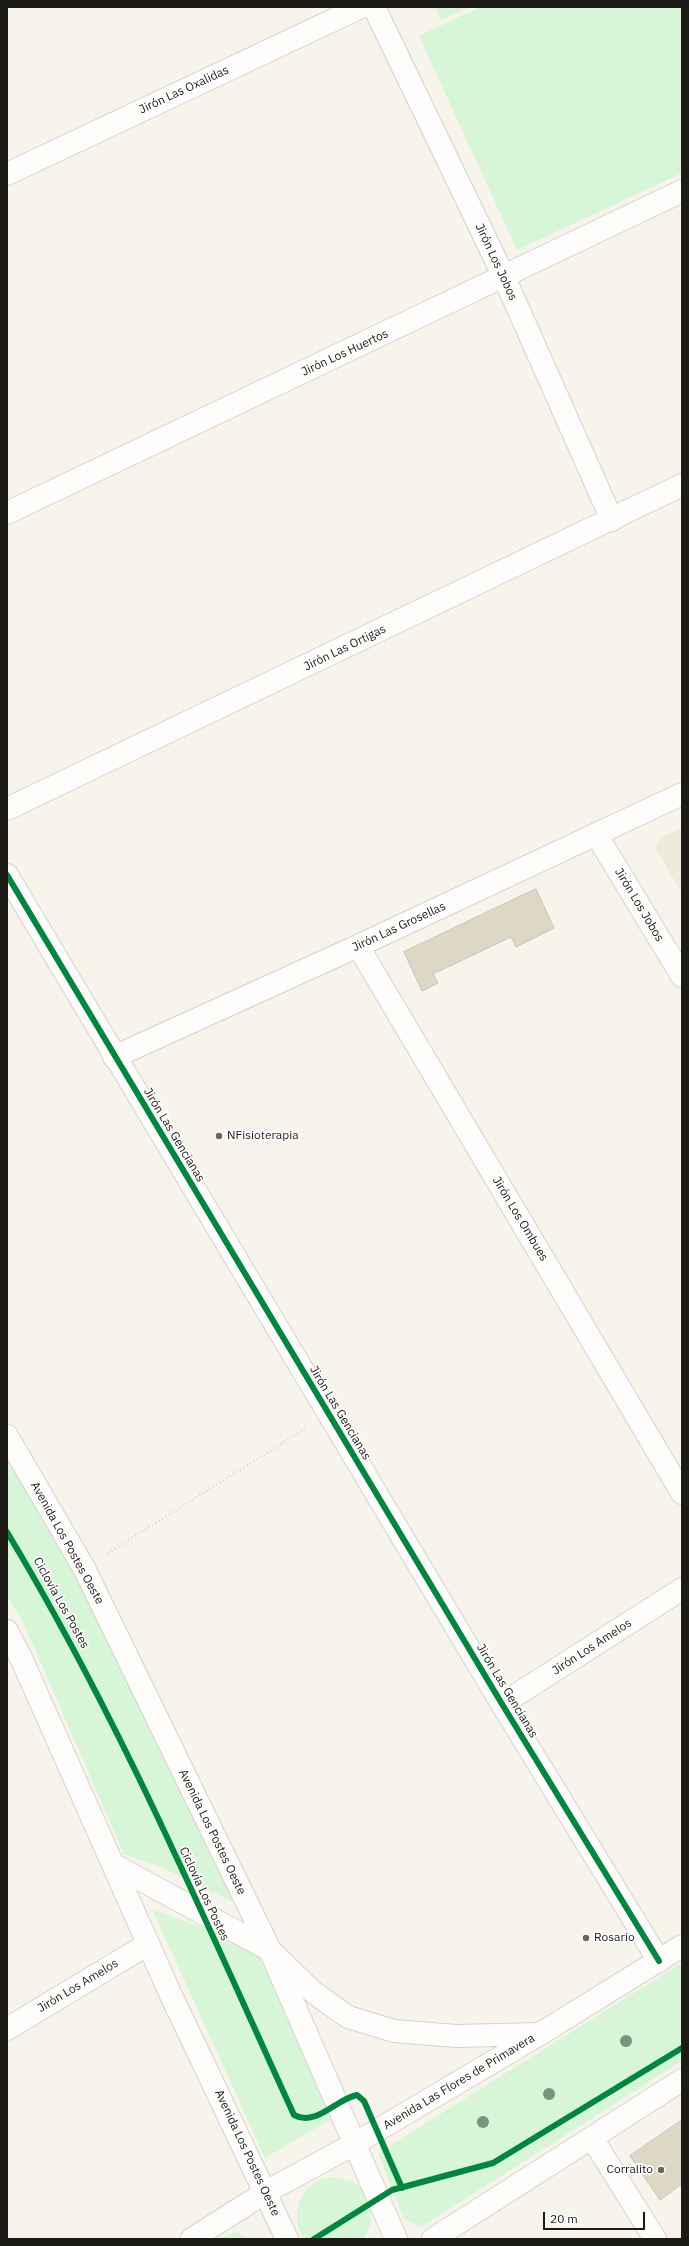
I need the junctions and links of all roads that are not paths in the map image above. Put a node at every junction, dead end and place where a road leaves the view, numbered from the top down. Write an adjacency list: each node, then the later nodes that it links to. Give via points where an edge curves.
1 (361, 7): 3 (street, Jirón Las Oxalidas)
2 (374, 7): 5 (street, Jirón Los Jobos)
3 (7, 174)
4 (682, 191): 5 (street, Jirón Los Huertos)
5 (504, 277): 7 (street, Jirón Los Huertos); 8 (street, Jirón Los Jobos)
6 (682, 485): 8 (street, Jirón Las Ortigas)
7 (7, 513)
8 (612, 520): 10 (street, Jirón Las Ortigas)
9 (682, 794): 11 (street, Jirón Las Grosellas)
10 (7, 809)
11 (596, 834): 13 (street, Jirón Las Grosellas); 14 (street, Jirón Los Jobos)
12 (7, 875): 15 (street, Jirón Las Gencianas)
13 (358, 946): 15 (street, Jirón Las Grosellas); 17 (street, Jirón Los Ombues)
14 (682, 976)
15 (114, 1057): 20 (street, Jirón Las Gencianas)
16 (7, 1436): 24 (street, Avenida Los Postes Oeste, via 84,1568)
17 (682, 1493)
18 (682, 1589): 20 (street, Jirón Los Amelos)
19 (7, 1632): 21 (street, Avenida Los Postes Oeste)
20 (502, 1704): 25 (street, Jirón Las Gencianas)
21 (114, 1865): 22 (street, Avenida Los Postes Oeste); 24 (street)
22 (148, 1944): 26 (street, Jirón Los Amelos); 31 (street, Avenida Los Postes Oeste)
23 (682, 1946): 25 (street, Avenida Las Flores de Primavera)
24 (270, 1950): 27 (street, via 313,1992 348,2017 394,2031 456,2036); 30 (street, Avenida Los Postes Oeste)
25 (659, 1961): 27 (street, Avenida Las Flores de Primavera)
26 (7, 2029)
27 (540, 2034): 30 (street, Avenida Las Flores de Primavera)
28 (682, 2080): 29 (street)
29 (592, 2138): 35 (street); 36 (street)
30 (354, 2144): 31 (street, Avenida Las Flores de Primavera); 34 (street, Avenida Los Postes Oeste)
31 (266, 2192): 32 (street, Avenida Las Flores de Primavera); 33 (street, Avenida Los Postes Oeste)
32 (192, 2239)
33 (287, 2239)
34 (396, 2239)
35 (433, 2239)
36 (655, 2239)

